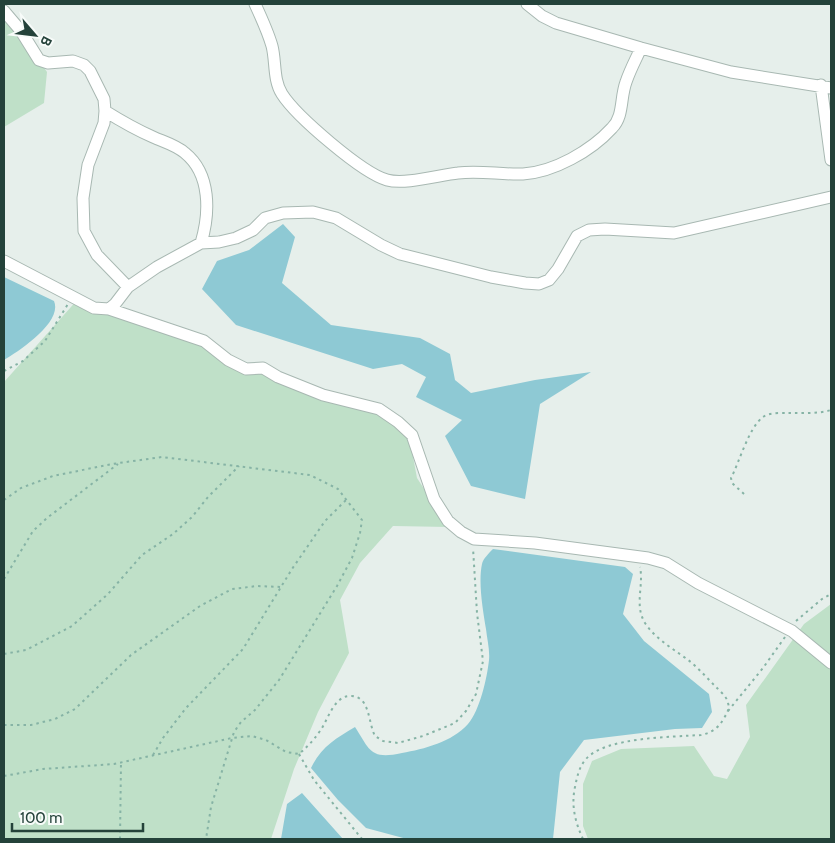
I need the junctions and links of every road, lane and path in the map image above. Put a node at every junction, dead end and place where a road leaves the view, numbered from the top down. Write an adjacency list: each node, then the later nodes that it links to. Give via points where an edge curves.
1 (254, 4): 4 (street, via 272,46 277,83 282,94 319,133 367,170 387,180 474,171 534,173 569,160 612,130 618,122 625,84)
2 (527, 4): 4 (street, via 556,23)
3 (4, 11): 6 (street, via 42,62 73,61 84,65 104,99)
4 (641, 48): 5 (street, via 731,72)
5 (826, 86): 7 (street)
6 (106, 111): 9 (street, via 185,153 196,165 204,181 207,200); 11 (street, via 88,165 82,198 84,231 98,255)
7 (831, 160)
8 (831, 197): 9 (street, via 674,233 589,230 577,236 558,269 549,280 539,284 491,277 400,254 336,218 313,212 283,213 265,218 253,230 236,238)
9 (201, 243): 11 (street)
10 (4, 261): 12 (street)
11 (128, 287): 13 (street)
12 (71, 297): 13 (street, via 94,308); 14 (path, via 45,341 23,361)
13 (109, 309): 21 (street, via 204,341 246,369 263,368 323,395 379,409 412,435 434,499 448,521)
14 (4, 371)
15 (831, 410): 18 (path, via 763,416 731,478)
16 (120, 463): 17 (path, via 162,457); 19 (path, via 53,476 21,488); 23 (path, via 33,531)
17 (239, 466): 20 (path, via 310,475 338,489); 27 (path, via 192,517 174,534 142,555 108,594 72,626 26,650)
18 (744, 494)
19 (4, 500)
20 (346, 500): 24 (path, via 325,521); 31 (path, via 362,520 352,558 279,680 241,722)
21 (472, 538): 22 (street); 32 (path, via 483,661 476,694 466,711 455,723 423,736 383,742 374,736 360,698 345,696 338,701 310,745)
22 (638, 557): 26 (street, via 666,563); 29 (path, via 642,586 639,600 646,625 712,683 725,697)
23 (4, 579)
24 (281, 587): 30 (path, via 232,589 200,606 132,655 75,709 55,719 31,725); 33 (path, via 243,649 186,708)
25 (831, 594): 26 (path, via 798,618)
26 (790, 630): 28 (street); 29 (path)
27 (4, 654)
28 (831, 663)
29 (728, 710): 39 (path, via 723,721 711,733 633,740 598,750 586,759 577,773 573,794 574,812)
30 (4, 725)
31 (232, 738): 32 (path, via 252,736 286,752); 33 (path); 37 (path, via 211,808)
32 (298, 754): 38 (path, via 314,780)
33 (153, 755): 34 (path)
34 (121, 762): 35 (path); 36 (path)
35 (4, 776)
36 (120, 839)
37 (206, 839)
38 (362, 839)
39 (583, 839)

